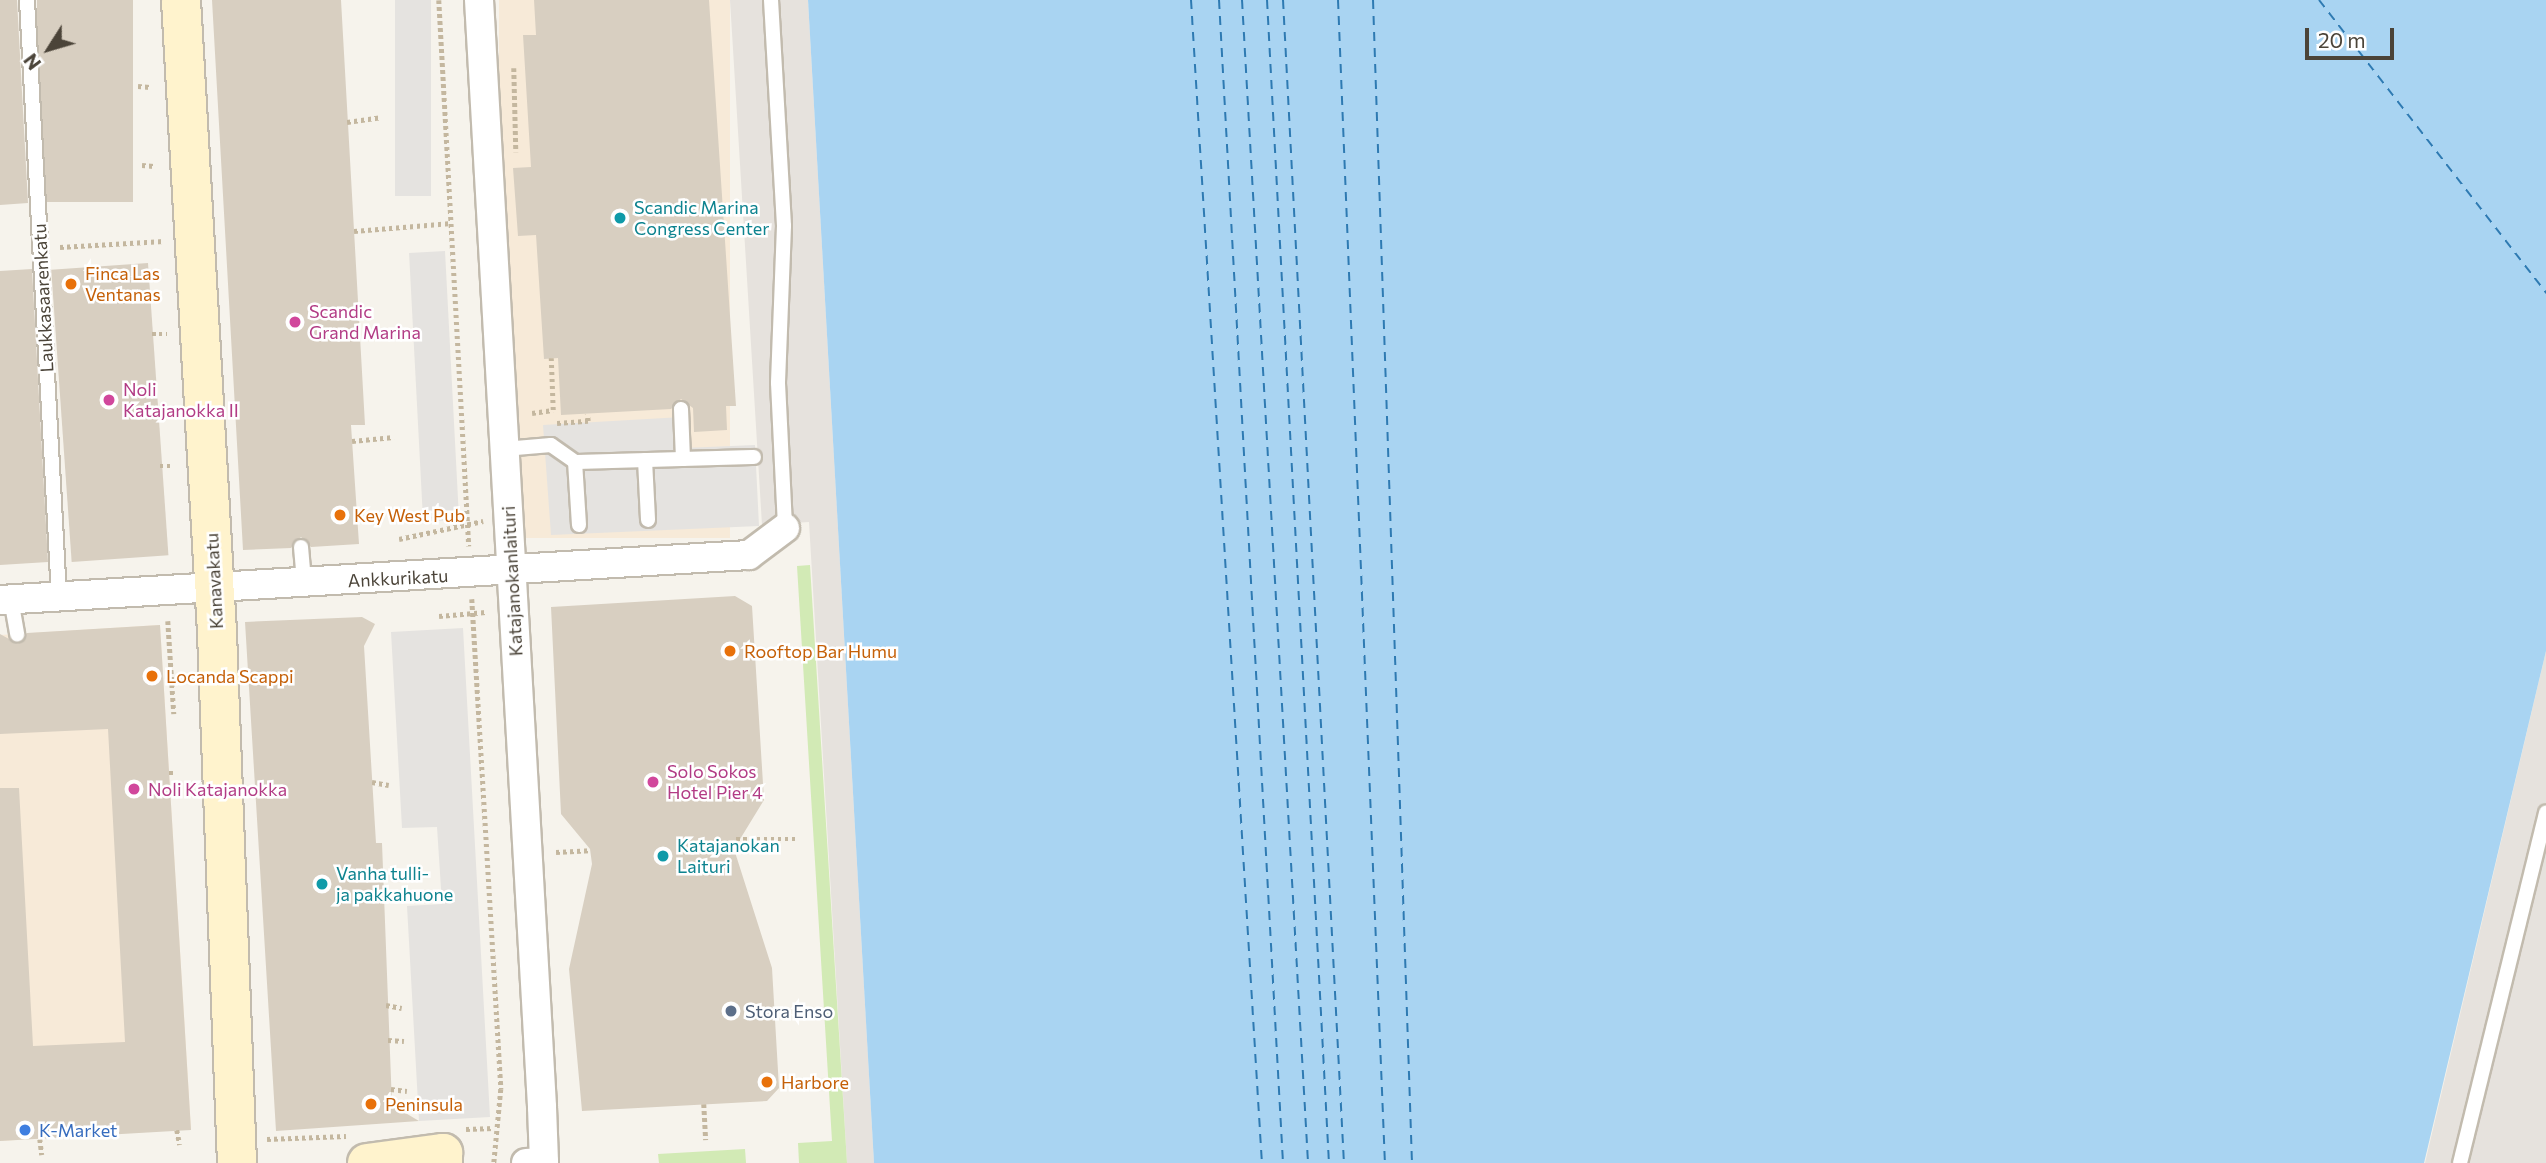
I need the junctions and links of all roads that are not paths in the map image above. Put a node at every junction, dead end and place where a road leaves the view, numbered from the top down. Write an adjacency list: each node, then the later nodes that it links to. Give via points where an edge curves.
1 (26, 0): 18 (lane, Laukkasaarenkatu)
2 (181, 0): 17 (main road, Kanavakatu)
3 (479, 0): 6 (street, Katajanokanlaituri)
4 (771, 0): 13 (lane, via 784,253 778,383)
5 (681, 409): 8 (lane)
6 (504, 449): 10 (lane, via 551,445); 15 (street, Katajanokanlaituri)
7 (754, 457): 8 (lane)
8 (683, 458): 9 (lane)
9 (645, 460): 10 (lane); 11 (lane)
10 (575, 462): 12 (lane)
11 (648, 520)
12 (579, 525)
13 (785, 528): 15 (street, Ankkurikatu, via 749,555)
14 (301, 547): 16 (lane)
15 (512, 571): 16 (street, Ankkurikatu); 25 (street, Katajanokanlaituri)
16 (304, 582): 17 (street, Ankkurikatu)
17 (215, 588): 18 (street, Ankkurikatu); 23 (main road, Kanavakatu)
18 (59, 596): 19 (street, Ankkurikatu)
19 (6, 599): 20 (lane)
20 (17, 634)
21 (2546, 812): 26 (lane)
22 (449, 1160): 24 (main road)
23 (237, 1163)
24 (367, 1163)
25 (538, 1163)
26 (2460, 1163)

